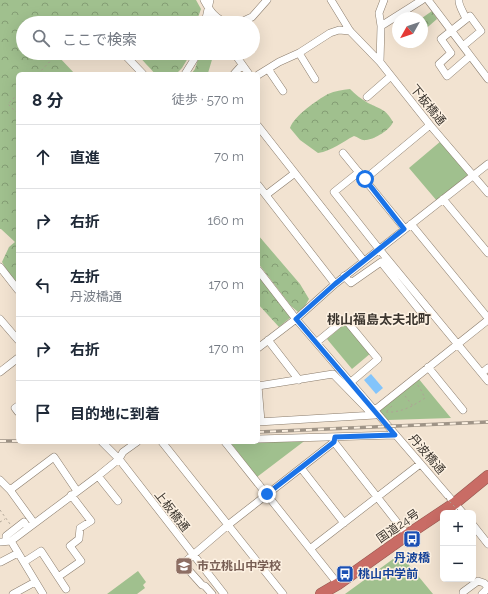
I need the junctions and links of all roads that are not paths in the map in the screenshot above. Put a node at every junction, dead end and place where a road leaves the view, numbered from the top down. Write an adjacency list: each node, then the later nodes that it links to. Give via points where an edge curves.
1 (204, 0): 9 (street)
2 (210, 0): 9 (street)
3 (267, 0): 12 (street)
4 (332, 0): 16 (street, 下板橋通)
5 (384, 0): 14 (street, via 379,14)
6 (422, 0): 14 (street)
7 (428, 0): 15 (street)
8 (458, 0): 13 (street)
9 (208, 8): 10 (street); 11 (street)
10 (206, 16)
11 (214, 16)
12 (253, 16)
13 (466, 19): 15 (street); 17 (street, via 470,16 481,31)
14 (381, 26): 23 (street)
15 (451, 30): 17 (street); 19 (street, via 440,39 450,53 438,64 447,76)
16 (350, 31): 18 (street, via 338,30 330,33); 23 (street, 下板橋通)
17 (463, 46): 19 (street)
18 (299, 53): 25 (street); 33 (street)
19 (470, 56): 32 (street)
20 (130, 60): 26 (street)
21 (194, 60): 27 (street)
22 (239, 60): 24 (street)
23 (380, 62): 31 (street, 下板橋通)
24 (242, 65): 28 (street); 29 (street)
25 (268, 69): 30 (street); 34 (street)
26 (141, 72)
27 (186, 72)
28 (236, 72)
29 (247, 72)
30 (260, 74)
31 (391, 76): 35 (street); 36 (street, 下板橋通)
32 (488, 78)
33 (315, 79)
34 (283, 91)
35 (367, 97)
36 (430, 125): 42 (street, 下板橋通); 43 (street)
37 (260, 129): 41 (street)
38 (343, 153): 40 (street)
39 (488, 164): 42 (street)
40 (359, 172): 43 (street); 50 (street, via 334,192)
41 (295, 173): 46 (street); 52 (street)
42 (473, 175): 45 (street, 下板橋通); 47 (street)
43 (365, 179): 49 (street)
44 (260, 188): 46 (street)
45 (488, 193)
46 (266, 195): 56 (street)
47 (443, 199): 48 (street); 51 (street)
48 (411, 224): 49 (street); 61 (street)
49 (404, 229): 50 (street)
50 (379, 249): 52 (street); 65 (street)
51 (488, 253)
52 (364, 261): 55 (street)
53 (0, 267): 57 (street)
54 (260, 273): 60 (street, 丹波橋通)
55 (344, 276): 56 (street); 58 (street, via 351,283 380,262)
56 (335, 284): 60 (street)
57 (16, 287)
58 (425, 317)
59 (0, 319): 62 (street)
60 (296, 319): 63 (street); 64 (street, 丹波橋通)
61 (488, 319): 65 (street)
62 (16, 338)
63 (268, 340): 66 (street); 72 (street)
64 (317, 342): 74 (street, 丹波橋通); 74 (street, via 345,319 378,359)
65 (457, 344): 68 (street); 71 (street)
66 (260, 346)
67 (16, 360): 70 (street)
68 (428, 367): 76 (street, via 442,389); 77 (street)
69 (488, 368): 71 (street)
70 (0, 372)
71 (482, 373): 73 (street)
72 (299, 380): 75 (street); 77 (street, via 333,374)
73 (488, 381)
74 (351, 382): 77 (street, 丹波橋通)
75 (260, 386)
76 (462, 406)
77 (376, 414): 78 (street); 79 (street, 丹波橋通)
78 (260, 421)
79 (395, 435): 81 (street); 87 (street, 丹波橋通)
80 (260, 439): 81 (street)
81 (335, 440): 88 (street); 96 (street)
82 (104, 444): 86 (street, 上板橋通)
83 (135, 444): 86 (street, via 123,452)
84 (164, 444): 101 (street)
85 (227, 444): 94 (street)
86 (119, 459): 89 (street); 108 (street, 上板橋通)
87 (420, 464): 96 (street); 98 (street, 丹波橋通)
88 (301, 468): 94 (street); 99 (street)
89 (98, 476): 93 (street); 97 (street)
90 (488, 476): 98 (highway, 国道24号)
91 (0, 480): 92 (street)
92 (10, 490): 93 (street, via 54,457); 100 (street)
93 (77, 491): 95 (street)
94 (267, 494): 101 (street); 106 (street)
95 (71, 496): 100 (street); 111 (street, via 91,521 80,528 79,539 70,546 81,561)
96 (378, 496): 99 (street); 103 (street)
97 (118, 501)
98 (455, 506): 103 (highway, 国道24号)
99 (344, 522): 106 (street)
100 (31, 525): 104 (street)
101 (228, 525): 108 (street); 120 (street)
102 (476, 529): 105 (street)
103 (407, 535): 115 (highway, 国道24号)
104 (5, 539): 107 (street)
105 (488, 544)
106 (310, 549): 115 (street)
107 (18, 553): 109 (street); 110 (street)
108 (193, 554): 118 (street, via 185,565); 119 (street, 上板橋通)
109 (1, 562)
110 (24, 562): 111 (street, via 41,551); 112 (street)
111 (58, 577): 114 (street)
112 (36, 582): 116 (street); 117 (street)
113 (488, 588): 121 (street, via 478,581); 122 (street)
114 (66, 589)
115 (331, 590)
116 (13, 594)
117 (43, 594)
118 (212, 594)
119 (224, 594)
120 (283, 594)
121 (463, 594)
122 (482, 594)

